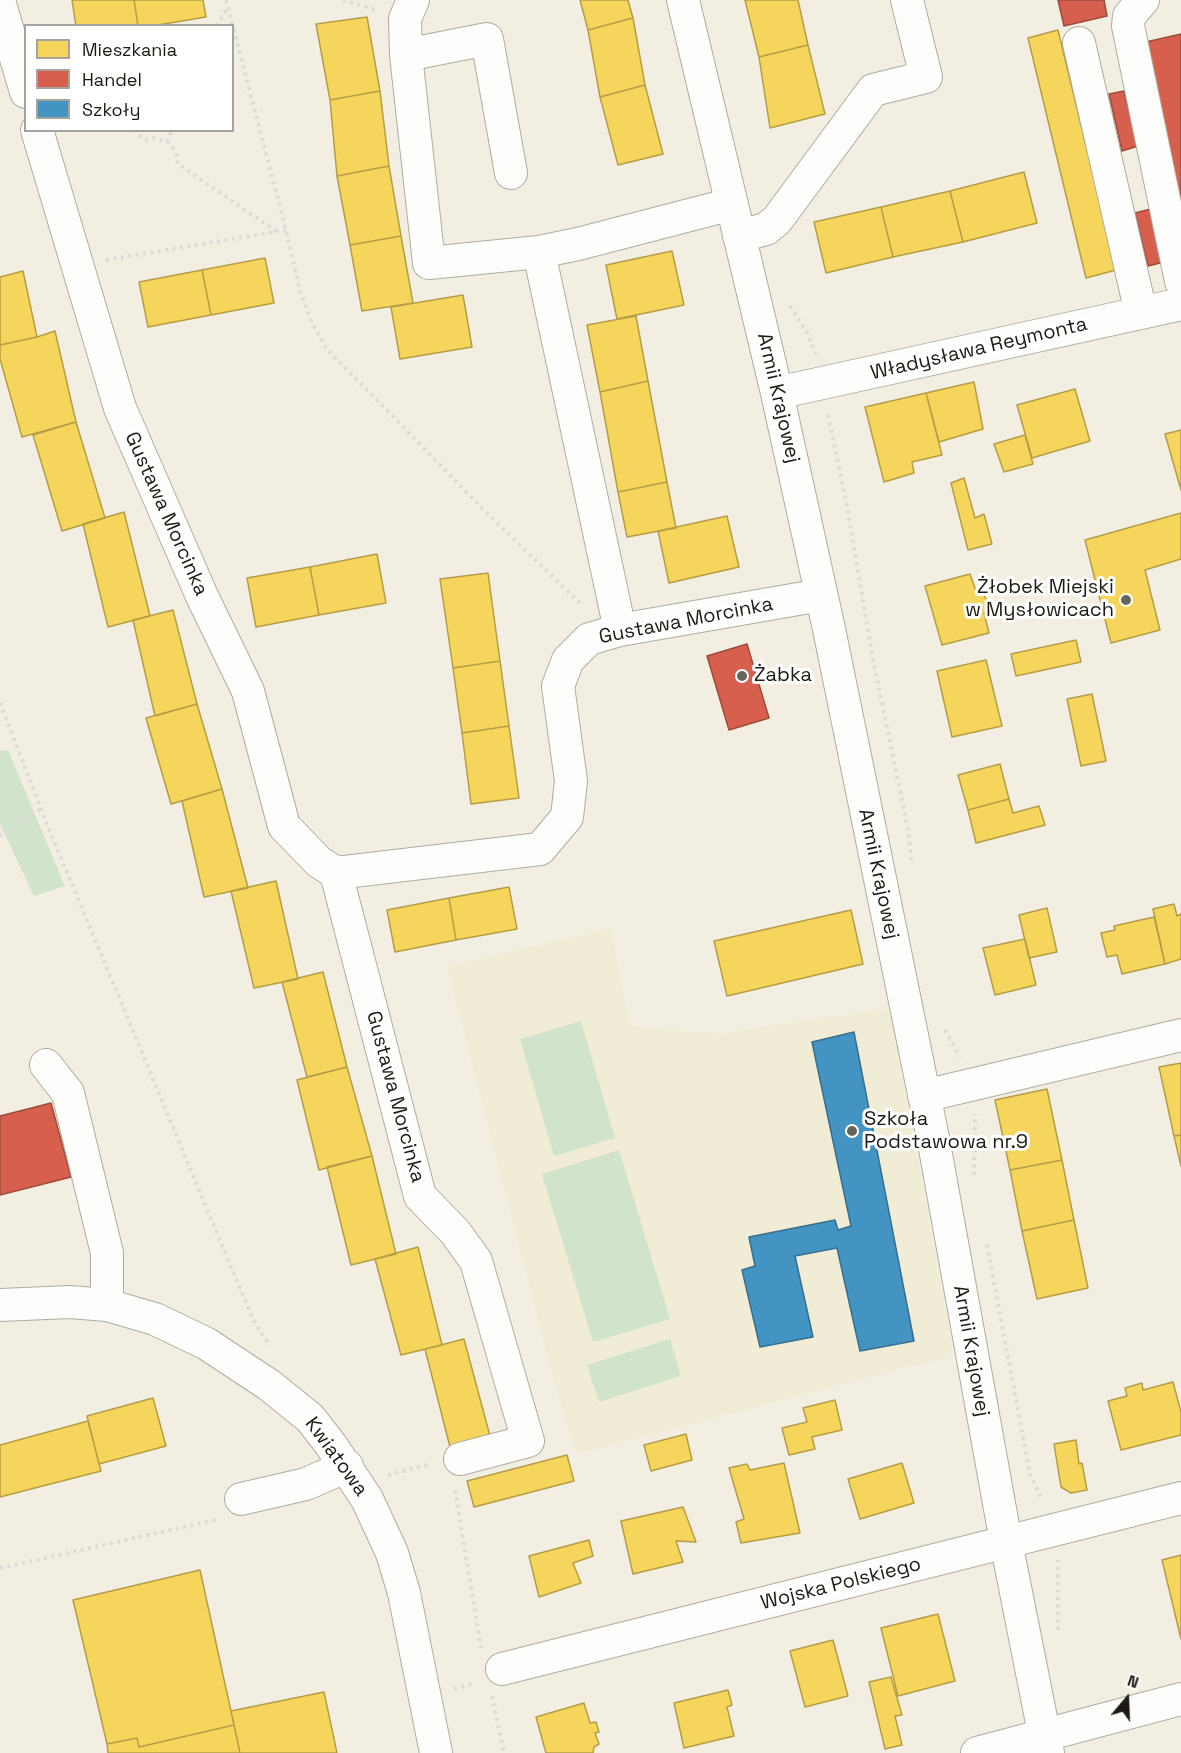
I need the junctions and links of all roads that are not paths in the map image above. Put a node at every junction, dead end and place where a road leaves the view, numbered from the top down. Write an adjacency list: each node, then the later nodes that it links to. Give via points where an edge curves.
1 (413, 0): 7 (street, via 405,20)
2 (683, 0): 11 (street, Armii Krajowej)
3 (907, 0): 12 (street, via 926,77 873,90 777,220 766,229)
4 (1143, 0): 14 (street, via 1129,16 1128,26)
5 (0, 4): 8 (street)
6 (1079, 43): 16 (street)
7 (406, 55): 10 (street, via 487,39); 13 (street, via 429,263)
8 (24, 85)
9 (38, 132): 20 (street, Gustawa Morcinka, via 120,408 248,691 284,826 319,862)
10 (511, 173)
11 (732, 204): 12 (street, Armii Krajowej); 13 (street)
12 (739, 236): 17 (street, Armii Krajowej)
13 (539, 252): 19 (street)
14 (1181, 281)
15 (1181, 304): 16 (street, Władysława Reymonta)
16 (1141, 313): 17 (street, Władysława Reymonta)
17 (777, 393): 18 (street, Armii Krajowej)
18 (821, 595): 19 (street, Gustawa Morcinka); 23 (street, Armii Krajowej)
19 (617, 619): 20 (street, Gustawa Morcinka, via 568,660 558,686 571,781 567,817 540,849)
20 (336, 873): 27 (street, Gustawa Morcinka, via 420,1196 455,1232 476,1261 528,1441)
21 (1181, 1035): 23 (street)
22 (46, 1065): 25 (street, via 68,1093 107,1253)
23 (924, 1096): 30 (street, Armii Krajowej)
24 (0, 1305): 25 (street, Kwiatowa)
25 (107, 1305): 26 (street, Kwiatowa, via 155,1319 207,1344 250,1371 310,1418)
26 (347, 1466): 29 (street); 34 (street, Kwiatowa, via 381,1525 400,1575)
27 (448, 1469)
28 (1181, 1497): 30 (street, Wojska Polskiego)
29 (231, 1509)
30 (1006, 1542): 31 (street, Wojska Polskiego); 33 (street, Armii Krajowej)
31 (488, 1673)
32 (1181, 1699): 33 (street)
33 (1046, 1743): 35 (street)
34 (436, 1753)
35 (977, 1753)

